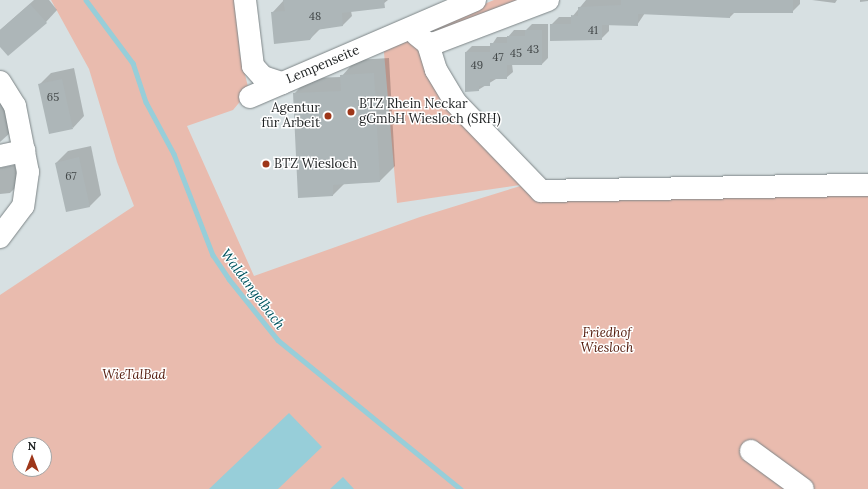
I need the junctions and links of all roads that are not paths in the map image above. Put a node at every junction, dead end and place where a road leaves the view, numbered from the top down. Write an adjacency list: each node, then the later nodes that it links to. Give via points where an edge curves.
1 (475, 0): 4 (street, Lempenseite)
2 (548, 0): 5 (street)
3 (250, 1): 7 (street, Lempenseite, via 253,66 263,77)
4 (412, 27): 5 (street, via 420,39); 7 (street, Lempenseite)
5 (428, 44): 11 (street, via 436,70 455,102 541,191)
6 (0, 82): 9 (street, via 15,106)
7 (282, 83): 8 (street)
8 (250, 97)
9 (24, 151): 10 (street); 12 (street, via 28,190 23,206)
10 (0, 156)
11 (868, 185)
12 (0, 237)
13 (751, 451): 14 (street)
14 (803, 489)

